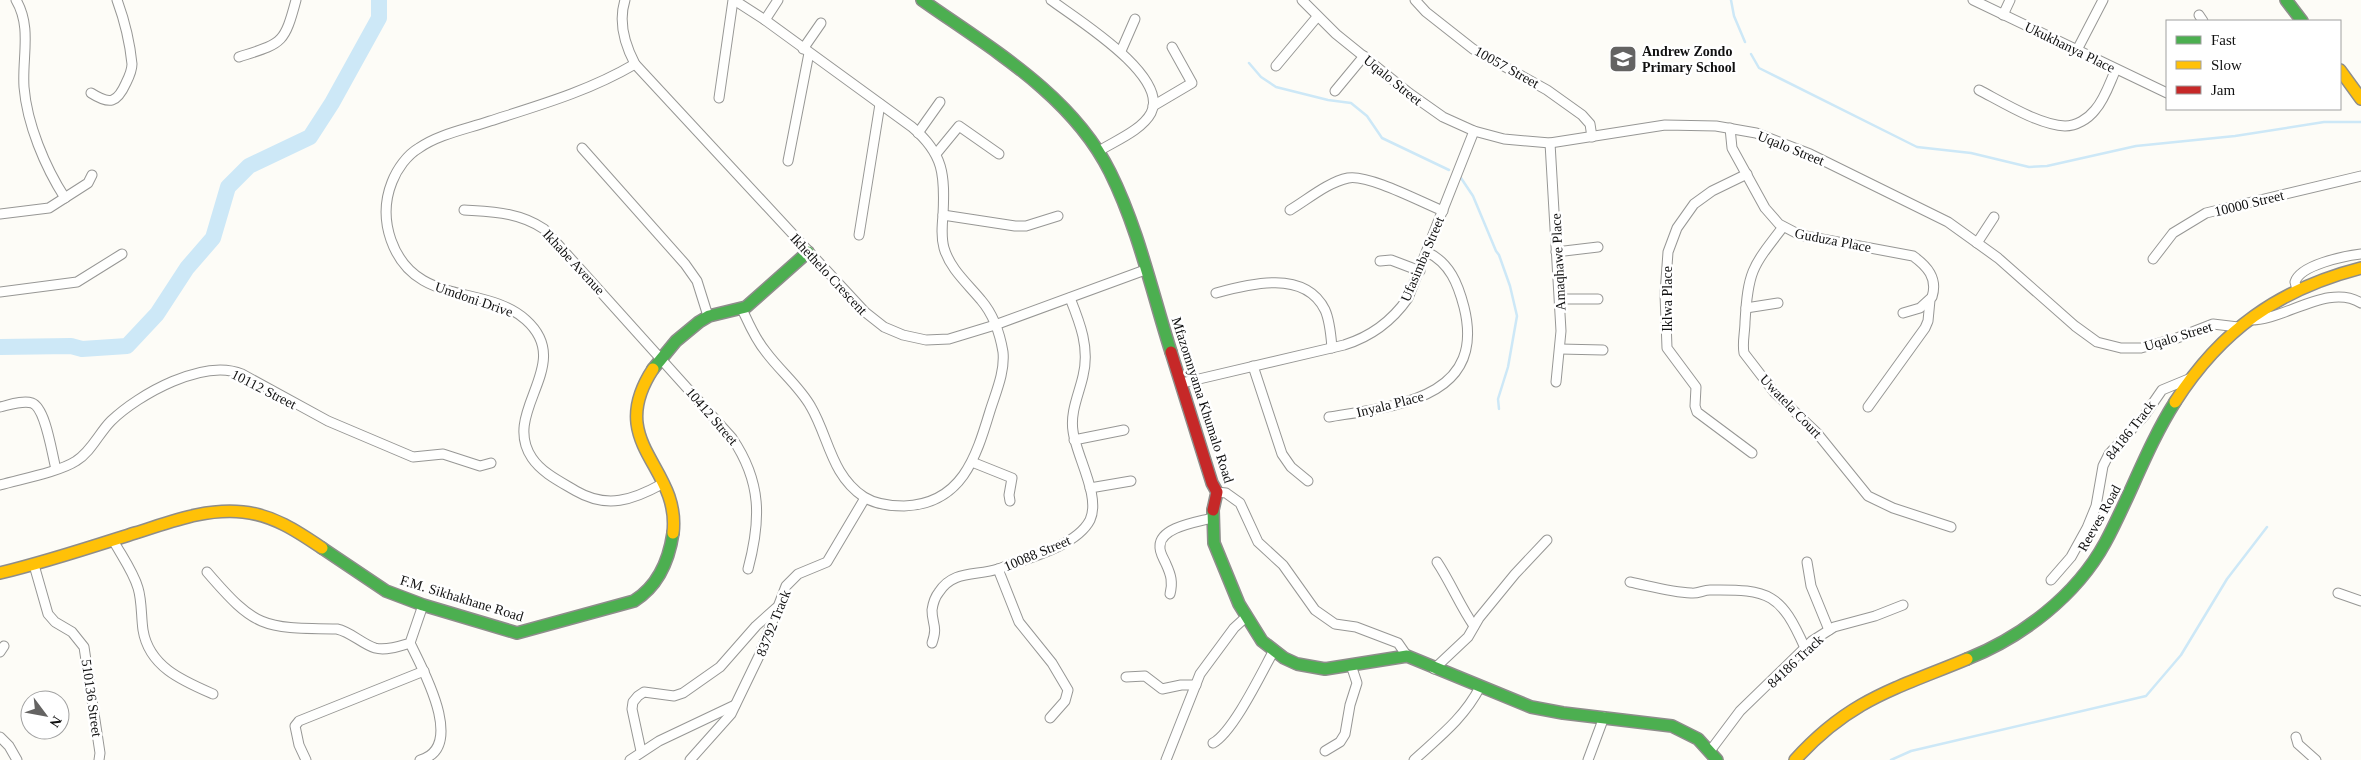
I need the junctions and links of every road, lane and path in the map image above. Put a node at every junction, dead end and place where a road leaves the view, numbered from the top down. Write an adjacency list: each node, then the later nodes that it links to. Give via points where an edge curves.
1 (16, 0): 53 (street, via 25,29 26,102 47,170)
2 (117, 0): 33 (street, via 132,64 130,74 122,94 115,100 100,99)
3 (296, 0): 26 (street, via 282,38 273,46)
4 (625, 0): 27 (street, Ikhethelo Crescent, via 624,36)
5 (734, 0): 17 (street); 35 (street)
6 (778, 0): 17 (street)
7 (922, 0): 46 (street, Mfazomnyama Khumalo Road, via 1055,99)
8 (1051, 0): 24 (street)
9 (1302, 0): 16 (street, Uqalo Street)
10 (1414, 0): 43 (street, 10057 Street, via 1473,50 1547,90 1582,115 1590,124)
11 (1973, 0): 15 (street, Ukukhanya Place)
12 (2010, 0): 15 (street)
13 (2103, 0): 22 (street)
14 (2286, 0): 19 (street)
15 (2003, 15): 22 (street, Ukukhanya Place)
16 (1317, 16): 25 (street, Uqalo Street); 28 (street)
17 (765, 20): 23 (street)
18 (1135, 20): 24 (street)
19 (2301, 20)
20 (821, 23): 23 (street)
21 (1172, 47): 39 (street, via 1192,83)
22 (2077, 50): 29 (street, Ukukhanya Place)
23 (806, 51): 38 (street); 49 (street)
24 (1121, 51): 39 (street, via 1141,74 1149,88)
25 (1364, 56): 32 (street); 41 (street, Uqalo Street, via 1428,107)
26 (239, 57)
27 (635, 64): 65 (street, Ikhethelo Crescent); 110 (street, Umdoni Drive, via 582,92 419,147 392,180 385,216 398,256 419,278 445,290 508,308 527,321 539,335 544,369 528,406 524,428 527,448 539,466 584,496 602,502 626,500)
28 (1276, 66)
29 (2116, 68): 31 (street, via 2097,109 2071,125 2042,120); 34 (street, Ukukhanya Place)
30 (2341, 71): 36 (street)
31 (1979, 90)
32 (1335, 91)
33 (91, 93)
34 (2166, 93)
35 (719, 98)
36 (2361, 99)
37 (940, 102): 42 (street)
38 (880, 104): 42 (street); 62 (street)
39 (1153, 106): 46 (street, via 1146,120)
40 (1730, 128): 43 (street, Uqalo Street, via 1665,125); 50 (street, Guduza Place, via 1732,148); 63 (street, Uqalo Street, via 1756,132 1810,154 1934,214)
41 (1474, 131): 44 (street, Uqalo Street, via 1504,139); 56 (street, Ufasimba Street)
42 (918, 133): 47 (street)
43 (1592, 137): 44 (street, Uqalo Street)
44 (1550, 143): 67 (street, Amaqhawe Place)
45 (582, 148): 87 (street, via 686,264 697,281)
46 (1098, 151): 73 (street, Mfazomnyama Khumalo Road, via 1121,194)
47 (936, 154): 48 (street, via 959,126); 58 (street, via 944,177)
48 (999, 154)
49 (788, 161)
50 (1747, 174): 61 (street, Guduza Place, via 1765,208); 104 (street, Iklwa Place, via 1702,197 1682,219 1668,252 1665,294 1667,348 1696,387 1697,412)
51 (92, 175): 53 (street, via 88,182)
52 (2361, 176): 70 (street, 10000 Street, via 2206,213 2173,233)
53 (65, 198): 57 (street, via 44,210)
54 (464, 210): 94 (street, Ikhabe Avenue, via 511,214 544,229)
55 (1290, 210): 56 (street, via 1336,182 1352,178 1368,180)
56 (1443, 211): 66 (street, Ufasimba Street)
57 (0, 214)
58 (943, 215): 59 (street, via 1016,226 1032,225); 89 (street, via 943,242 948,258 987,308)
59 (1058, 216)
60 (1994, 217): 63 (street)
61 (1783, 228): 81 (street, Guduza Place, via 1800,235 1913,256 1933,277 1934,292); 84 (street, Uwatela Court, via 1755,265 1748,286)
62 (859, 235)
63 (1978, 243): 90 (street, Uqalo Street, via 2097,342 2131,349 2156,345 2213,324)
64 (1598, 247): 67 (street)
65 (808, 252): 85 (street); 89 (street, Ikhethelo Crescent, via 871,318 903,335 936,341)
66 (1428, 252): 74 (street, Ufasimba Street); 101 (street, Inyala Place, via 1438,257 1451,272 1463,302 1469,336 1458,370 1442,387 1424,396)
67 (1556, 252): 80 (street, Amaqhawe Place)
68 (122, 254): 76 (street, via 77,282)
69 (2361, 254): 75 (street, via 2300,272 2295,282)
70 (2153, 259)
71 (1380, 261): 74 (street, via 1391,260)
72 (2361, 268): 75 (street, Reeves Road)
73 (1145, 270): 78 (street, Ikhethelo Crescent); 98 (street, Mfazomnyama Khumalo Road)
74 (1420, 271): 91 (street, Ufasimba Street, via 1408,298 1394,315 1369,335)
75 (2297, 290): 88 (street, Reeves Road)
76 (0, 292)
77 (1216, 293): 91 (street, via 1259,282 1280,283 1306,291 1326,312)
78 (1070, 298): 89 (street, Ikhethelo Crescent); 103 (street, 10088 Street, via 1084,337 1085,356 1084,374 1072,417)
79 (1598, 298): 80 (street)
80 (1560, 299): 92 (street, Amaqhawe Place)
81 (1930, 300): 86 (street, via 1920,308); 100 (street, via 1925,328)
82 (1778, 303): 84 (street)
83 (2361, 303): 88 (street, via 2352,298 2337,297 2316,301 2266,320)
84 (1746, 308): 117 (street, Uwatela Court, via 1744,353 1774,392 1817,433 1868,496)
85 (742, 309): 87 (street); 114 (street, via 760,345 811,407 833,462)
86 (1902, 314)
87 (708, 316): 94 (street, F.M. Sikhakhane Road)
88 (2248, 320): 90 (street, Reeves Road)
89 (995, 325): 105 (street, via 1003,353 1002,372)
90 (2238, 327): 96 (street, Reeves Road)
91 (1332, 348): 95 (street, Ufasimba Street)
92 (1560, 349): 93 (street); 97 (street, Amaqhawe Place)
93 (1604, 350)
94 (661, 358): 110 (street, F.M. Sikhakhane Road, via 641,387 636,419 641,443); 123 (street, 10412 Street, via 732,438 746,461 758,508 756,542)
95 (1253, 366): 98 (street, Ufasimba Street); 109 (street, via 1282,454 1291,467)
96 (2191, 378): 127 (street, 84186 Track, via 2162,390 2144,416 2109,454 2087,528 2071,557); 168 (street, Reeves Road, via 2170,412 2104,545 2063,597 2001,643 1887,691 1849,712 1822,732)
97 (1556, 382)
98 (1182, 383): 113 (street, Mfazomnyama Khumalo Road)
99 (0, 406): 107 (street, via 28,402 37,406 44,417)
100 (1868, 407)
101 (1329, 417)
102 (1124, 430): 103 (street)
103 (1074, 440): 112 (street, 10088 Street)
104 (1752, 453)
105 (972, 462): 114 (street, via 953,488 922,504 900,506); 115 (street, via 1012,478 1008,495)
106 (491, 463): 107 (street, 10112 Street, via 480,466 443,454 413,457 328,421 262,384 227,369 188,376 137,402 113,420 83,456)
107 (56, 469): 111 (street, 10112 Street)
108 (1131, 481): 112 (street)
109 (1308, 481)
110 (662, 484): 132 (street, F.M. Sikhakhane Road, via 672,509 671,543 654,588 634,601 521,634)
111 (0, 485)
112 (1090, 488): 124 (street, 10088 Street, via 1092,512 1086,527 1063,544)
113 (1217, 492): 116 (street, Mfazomnyama Khumalo Road); 142 (street, via 1226,493 1240,504 1258,542 1283,565 1314,610 1334,624 1356,627 1398,643)
114 (865, 498): 134 (street, 83792 Track, via 831,557 791,580)
115 (1010, 501)
116 (1212, 518): 130 (street, via 1175,529 1160,542 1160,551 1171,577); 135 (street, Mfazomnyama Khumalo Road, via 1215,550)
117 (1951, 527)
118 (113, 540): 122 (street, F.M. Sikhakhane Road); 132 (street, F.M. Sikhakhane Road, via 212,511 244,512 296,530 386,591); 149 (street, via 138,588 143,630 153,654 177,678)
119 (1547, 540): 136 (street, via 1514,574)
120 (1437, 562): 136 (street)
121 (1806, 562): 137 (street, via 1811,586)
122 (34, 565): 125 (street, F.M. Sikhakhane Road); 159 (street, 510136 Street, via 48,614 72,632 84,647)
123 (748, 569)
124 (998, 569): 139 (street, via 956,576 944,584 933,604 936,628); 152 (street, 10088 Street, via 1018,622 1052,663 1068,690 1065,701)
125 (0, 572)
126 (207, 572): 138 (street, via 233,602 255,620 282,628 344,630 382,649)
127 (2051, 580)
128 (1630, 582): 140 (street, via 1691,593 1708,590 1762,594 1781,604 1789,614)
129 (2338, 593): 131 (street)
130 (1170, 594)
131 (2361, 601)
132 (423, 605): 138 (street)
133 (1903, 605): 137 (street, 84186 Track)
134 (776, 608): 150 (street, 83792 Track, via 760,656); 157 (street, via 720,668 683,692 674,696 644,692 638,696 632,709)
135 (1246, 617): 141 (street, Mfazomnyama Khumalo Road, via 1256,635); 147 (street, via 1205,666)
136 (1474, 626): 144 (street, via 1468,637)
137 (1829, 630): 140 (street, 84186 Track)
138 (410, 643): 145 (street)
139 (932, 643)
140 (1805, 648): 158 (street, 84186 Track, via 1740,711)
141 (1273, 652): 143 (street, Mfazomnyama Khumalo Road, via 1314,669); 155 (street, via 1223,735)
142 (1407, 656): 143 (street, Mfazomnyama Khumalo Road); 144 (street)
143 (1351, 665): 156 (street, via 1357,683 1345,734 1340,742)
144 (1434, 669): 148 (street)
145 (424, 671): 161 (street, via 299,721 295,733); 162 (street, via 436,701 441,731 432,755)
146 (1126, 677): 147 (street, via 1145,676 1162,690)
147 (1196, 685): 165 (street)
148 (1480, 687): 151 (street, via 1531,707); 166 (street, via 1459,720)
149 (213, 694)
150 (736, 705): 157 (street); 164 (street, 83792 Track, via 726,721)
151 (1604, 717): 158 (street, via 1672,726 1698,739); 167 (street)
152 (1050, 718)
153 (2296, 737): 169 (street, via 2302,749)
154 (0, 738): 160 (street)
155 (1213, 743)
156 (1325, 750)
157 (642, 751): 163 (street)
158 (1714, 756)
159 (100, 759)
160 (17, 760)
161 (306, 760)
162 (420, 760)
163 (630, 760)
164 (690, 760)
165 (1166, 760)
166 (1414, 760)
167 (1588, 760)
168 (1795, 760)
169 (2316, 760)

